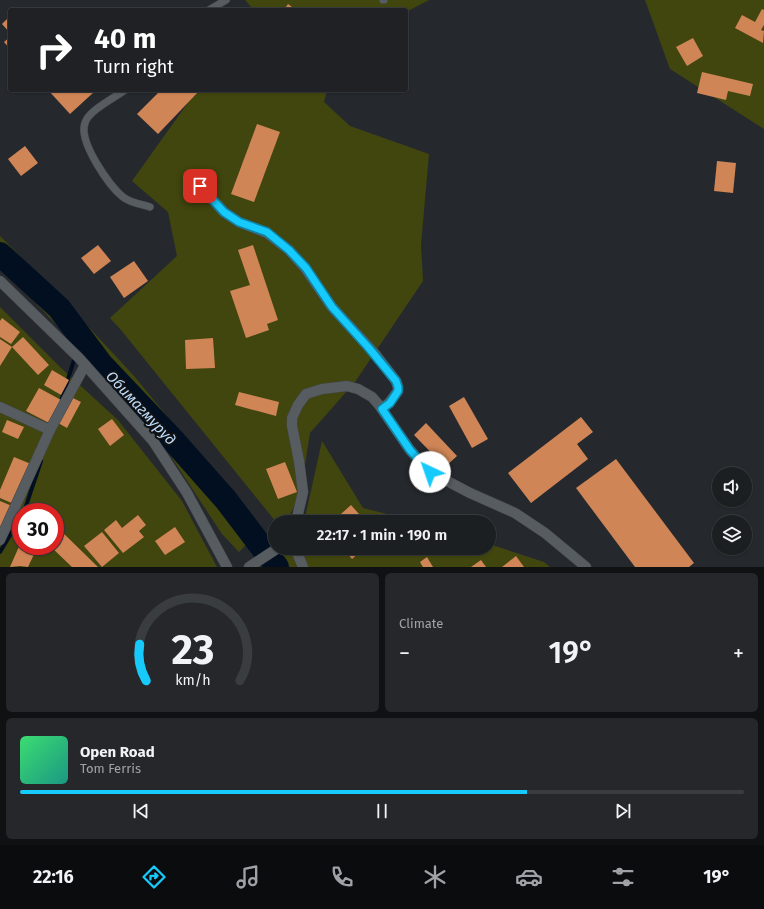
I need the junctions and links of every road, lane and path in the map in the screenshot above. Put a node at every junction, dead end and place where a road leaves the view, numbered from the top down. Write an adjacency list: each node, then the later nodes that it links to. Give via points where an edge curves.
1 (226, 0): 2 (lane)
2 (212, 8)
3 (122, 92): 5 (lane, via 94,110 85,122 84,133 87,144 108,182 124,198)
4 (200, 186): 9 (street, via 224,212 239,222 267,232 306,268 332,307 396,381 398,391)
5 (150, 207)
6 (0, 281): 7 (street)
7 (82, 362): 10 (street); 16 (street, via 153,441 187,493)
8 (0, 408): 10 (street)
9 (382, 409): 11 (street, via 372,397 358,388 337,387 306,394 292,418 302,492); 18 (street, via 410,450 430,472 514,512 545,533)
10 (50, 430): 12 (street)
11 (297, 515)
12 (0, 540)
13 (268, 554): 15 (street)
14 (298, 555): 17 (street)
15 (250, 566)
16 (227, 567)
17 (303, 567)
18 (586, 567)

